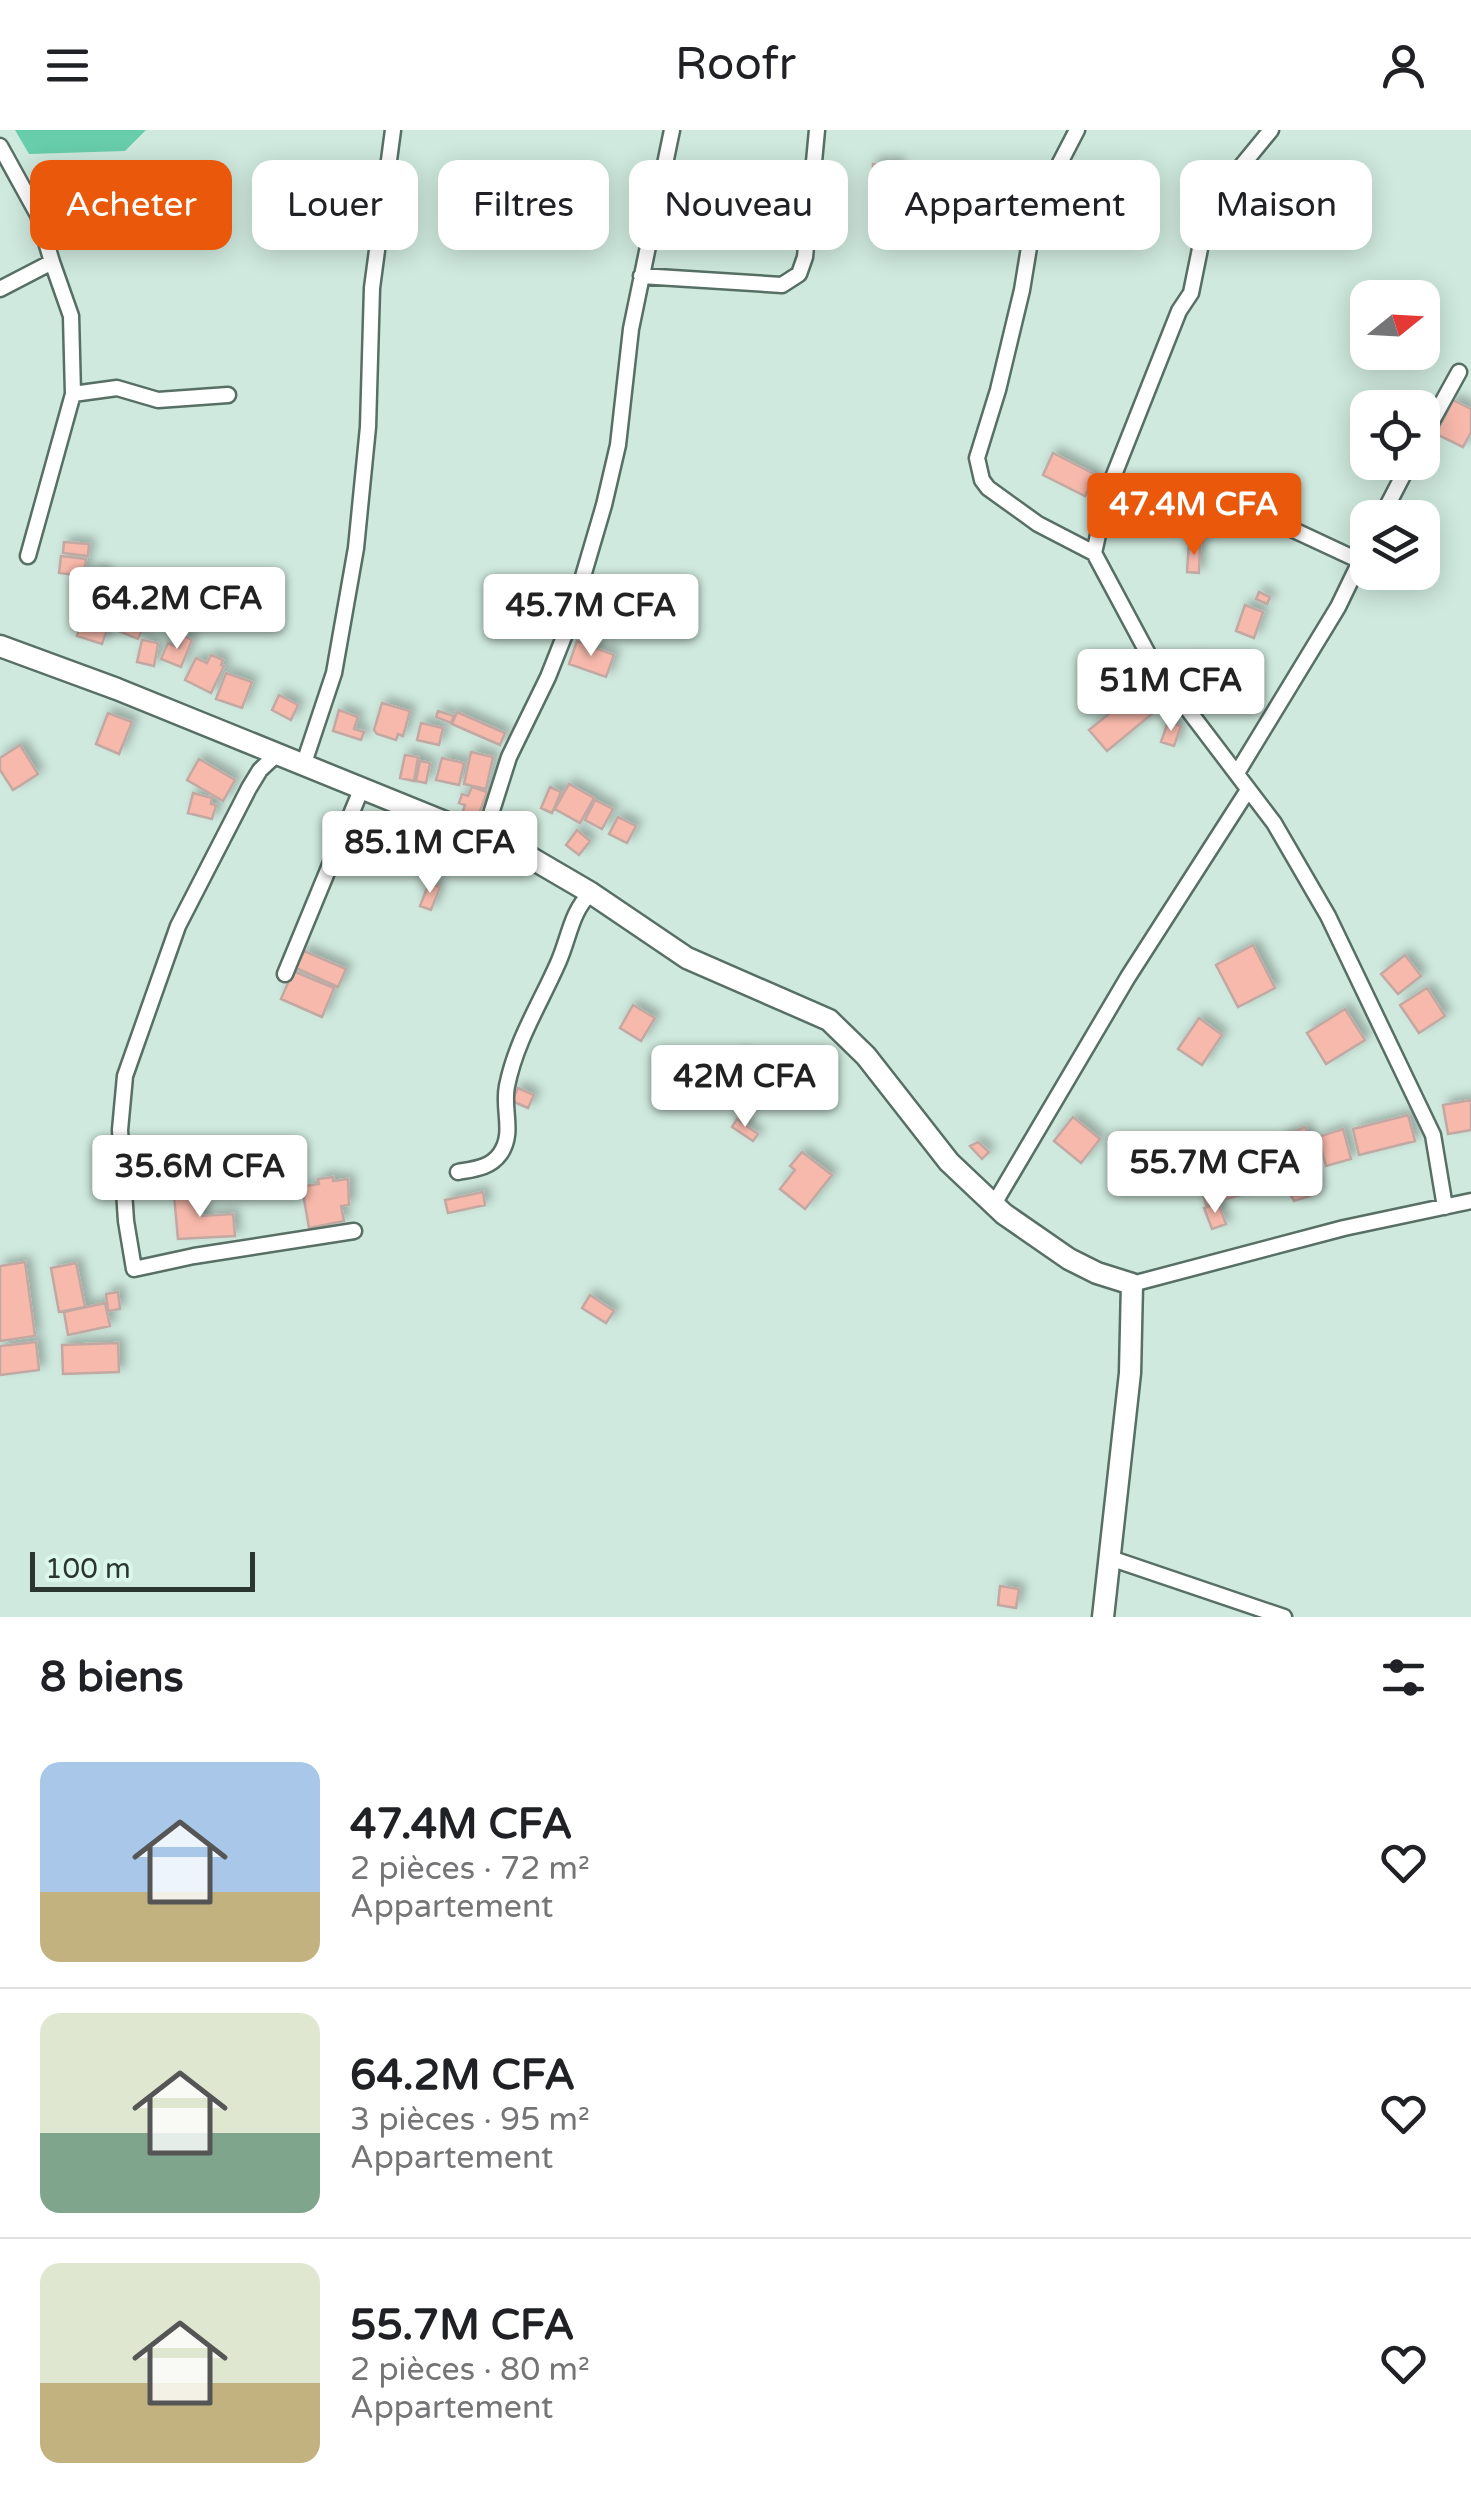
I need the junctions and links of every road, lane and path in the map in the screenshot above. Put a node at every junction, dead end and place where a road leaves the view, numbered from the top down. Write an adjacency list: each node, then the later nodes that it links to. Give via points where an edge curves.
1 (393, 130): 21 (street, via 372,288 356,548 334,673)
2 (672, 130): 8 (street)
3 (817, 130): 8 (street, via 806,257 798,274 782,284)
4 (1077, 130): 15 (street, via 1035,211 1022,290 977,458 988,488)
5 (1271, 130): 15 (street, via 1240,168 1204,234 1190,293 1108,490)
6 (0, 146): 7 (street, via 38,215)
7 (52, 262): 9 (street); 11 (street, via 71,316)
8 (641, 276): 25 (street, via 618,445 586,570 548,677 509,757)
9 (0, 289)
10 (1459, 372): 13 (street)
11 (73, 394): 12 (street, via 118,388 158,400); 16 (street)
12 (228, 395)
13 (1440, 406)
14 (1212, 492): 17 (street)
15 (1094, 553): 22 (street, via 1154,664)
16 (28, 556)
17 (1350, 556)
18 (1350, 582): 22 (street)
19 (0, 646): 20 (main road)
20 (276, 756): 21 (main road); 32 (street, via 248,788 178,926 126,1076 120,1130 134,1270)
21 (303, 766): 23 (main road)
22 (1237, 773): 24 (street)
23 (361, 790): 25 (main road); 27 (street)
24 (1248, 790): 30 (street); 31 (street, via 1328,916 1407,1078 1433,1134)
25 (483, 839): 26 (main road)
26 (591, 893): 28 (street, via 512,1064 504,1149 488,1166); 30 (main road, via 687,958 829,1020 866,1056 949,1162)
27 (285, 974)
28 (458, 1172)
29 (1471, 1202): 31 (street)
30 (994, 1204): 33 (main road, via 1070,1259)
31 (1445, 1207): 33 (street)
32 (354, 1232)
33 (1132, 1284): 34 (main road, via 1130,1373)
34 (1110, 1558): 35 (main road); 36 (street)
35 (1104, 1617)
36 (1284, 1617)

